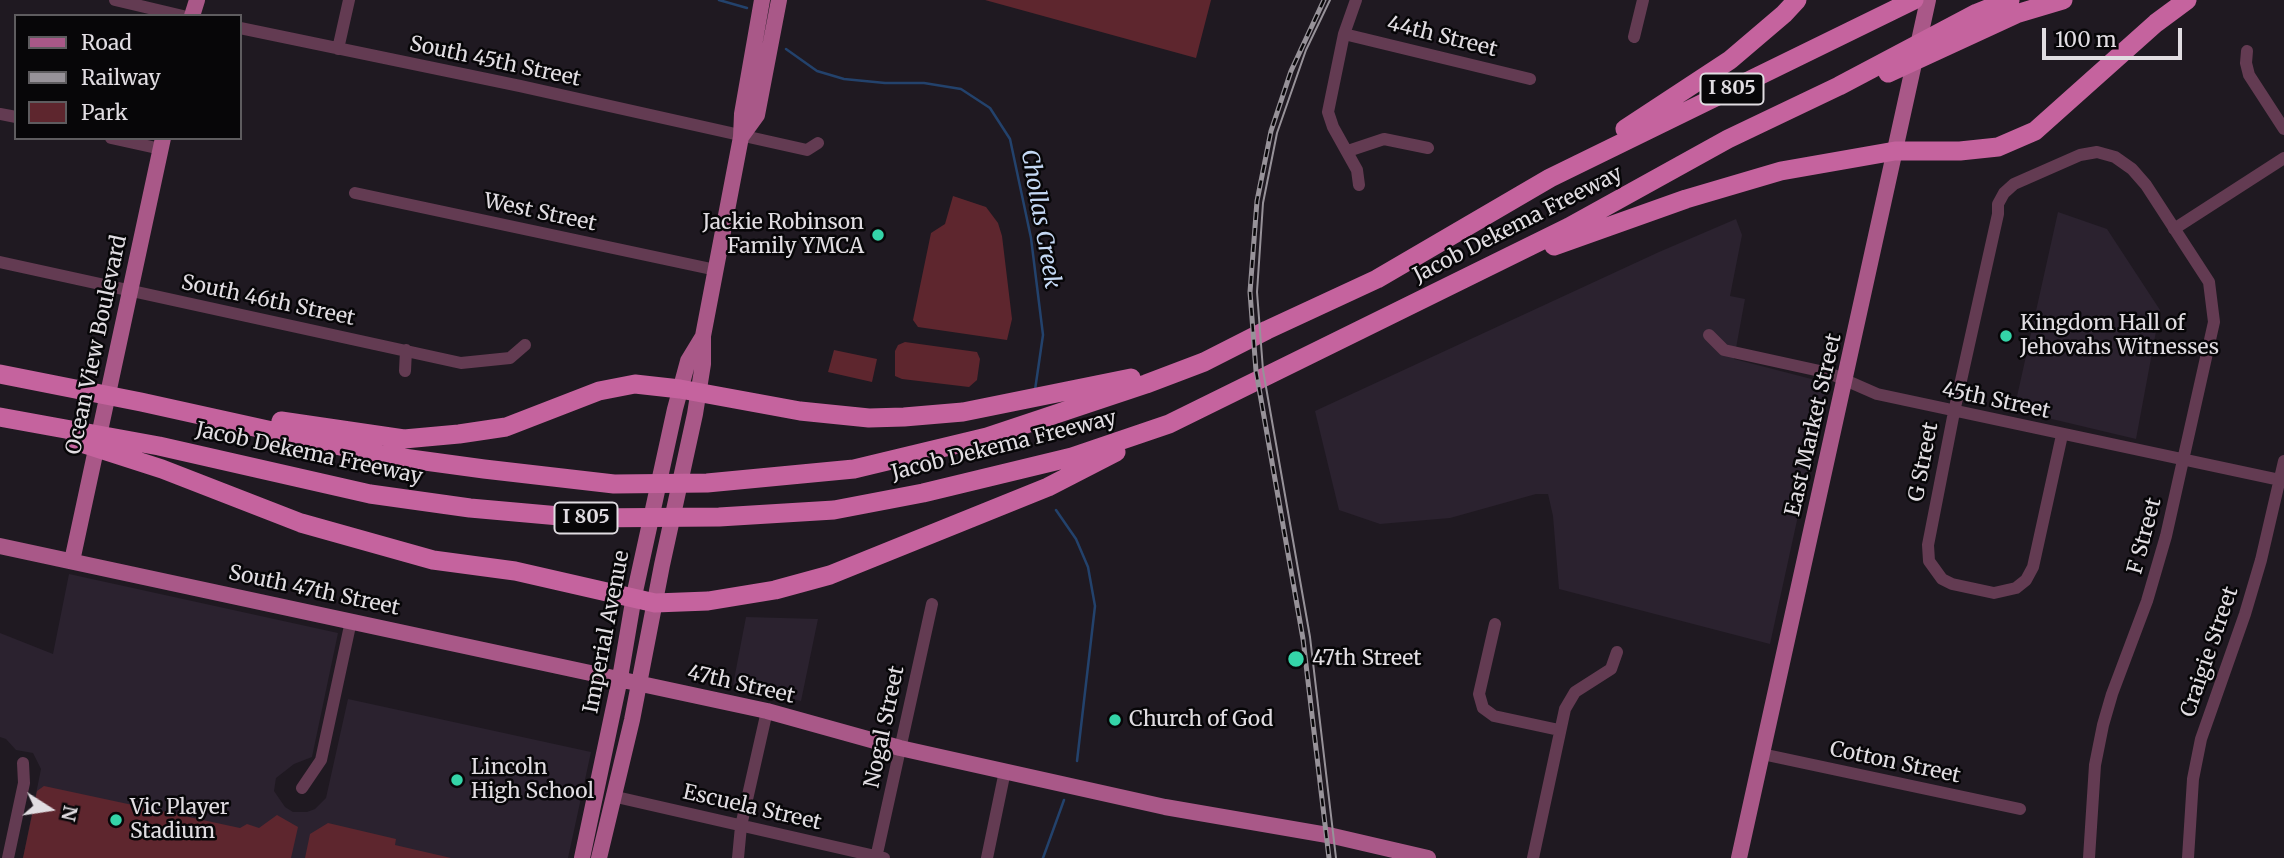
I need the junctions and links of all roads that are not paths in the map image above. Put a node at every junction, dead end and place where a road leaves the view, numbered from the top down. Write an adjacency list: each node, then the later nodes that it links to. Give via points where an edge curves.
1 (115, 0): 13 (street)
2 (349, 0): 17 (street)
3 (762, 0): 21 (main road, Imperial Avenue)
4 (779, 0): 21 (main road, Imperial Avenue, via 757,115)
5 (1356, 0): 15 (street)
6 (1643, 0): 16 (street)
7 (1797, 0): 30 (highway, via 1730,60)
8 (1914, 0): 30 (highway, Jacob Dekema Freeway / I 805)
9 (1928, 0): 27 (main road, East Market Street)
10 (2010, 0): 22 (highway, Jacob Dekema Freeway / I 805)
11 (2063, 0): 22 (highway, via 2015,14 1853,90)
12 (2187, 0): 27 (highway, via 2035,131 1998,147)
13 (174, 14)
14 (242, 28): 17 (street, South 45th Street)
15 (1344, 34): 19 (street, 44th Street); 28 (street, via 1328,112)
16 (1634, 37)
17 (338, 49): 21 (street, South 45th Street)
18 (2247, 51): 20 (street, via 2249,75)
19 (1530, 79)
20 (2284, 129)
21 (741, 136): 24 (street, South 45th Street, via 807,150); 35 (main road, Imperial Avenue)
22 (1728, 139): 36 (highway, Jacob Dekema Freeway / I 805, via 1569,227)
23 (128, 140): 25 (street)
24 (818, 143)
25 (162, 144): 37 (main road, Ocean View Boulevard)
26 (1427, 148): 28 (street, via 1384,139)
27 (1895, 151): 36 (highway, via 1780,171 1697,195); 44 (main road, East Market Street)
28 (1348, 152): 31 (street)
29 (2284, 158): 33 (street)
30 (1550, 177): 41 (highway, Jacob Dekema Freeway / I 805, via 1377,279)
31 (1359, 186)
32 (355, 193): 35 (street, West Street)
33 (2174, 229): 47 (street, G Street, via 2147,185 2115,157 2097,152 2080,155 2014,184 1998,204); 51 (street, F Street, via 2209,282 2214,322)
34 (0, 261): 37 (street, South 46th Street)
35 (716, 270): 45 (main road, Imperial Avenue, via 703,336 703,364)
36 (1456, 282): 49 (highway, Jacob Dekema Freeway / I 805)
37 (131, 291): 40 (street, South 46th Street); 55 (main road, Ocean View Boulevard)
38 (1709, 335): 44 (street, 45th Street, via 1724,350)
39 (525, 345): 40 (street, South 46th Street, via 510,358 461,363)
40 (405, 350): 42 (street)
41 (1204, 362): 45 (highway, via 963,412 904,417 811,412); 46 (highway, Jacob Dekema Freeway / I 805, via 929,453 854,469 708,483 614,484 381,455)
42 (405, 371)
43 (0, 374): 46 (highway, Jacob Dekema Freeway / I 805)
44 (1846, 380): 47 (street, 45th Street, via 1877,394); 67 (main road, East Market Street)
45 (689, 391): 46 (highway, via 635,384 599,391 506,427 404,439); 56 (main road, Imperial Avenue, via 665,453); 57 (main road, Imperial Avenue, via 687,454)
46 (141, 402)
47 (1954, 412): 50 (street, 45th Street); 50 (street, G Street, via 1928,545 1929,561 1942,579 1974,589 2006,592 2026,580 2033,567)
48 (0, 417): 49 (highway, Jacob Dekema Freeway / I 805, via 159,446 370,494 582,518 834,510 1072,457); 56 (highway, via 162,469 301,523 433,560 515,571)
49 (1169, 424): 57 (highway, via 1048,487 830,575 708,601)
50 (2062, 435): 51 (street, 45th Street)
51 (2184, 460): 53 (street, 45th Street); 83 (street, F Street, via 2157,569 2103,725 2095,765)
52 (2284, 461): 53 (street, Craigie Street)
53 (2282, 480): 84 (street, Craigie Street, via 2245,614 2201,739 2193,779)
54 (0, 546): 55 (main road, South 47th Street)
55 (72, 561): 59 (main road, South 47th Street)
56 (634, 596): 57 (highway); 62 (main road, Imperial Avenue)
57 (655, 603): 63 (main road, Imperial Avenue)
58 (932, 604): 66 (street, Nogal Street)
59 (351, 621): 62 (main road, South 47th Street); 70 (street, via 321,760)
60 (1495, 624): 65 (street, via 1479,694 1483,708 1494,716)
61 (1618, 652): 65 (street, via 1611,670 1575,692 1564,709)
62 (620, 678): 63 (main road, 47th Street); 76 (main road, Imperial Avenue)
63 (639, 683): 64 (main road, 47th Street); 71 (main road, Imperial Avenue)
64 (767, 711): 66 (main road, 47th Street); 73 (street)
65 (1559, 730): 81 (street)
66 (900, 748): 69 (main road, 47th Street); 74 (street, Nogal Street)
67 (1762, 754): 72 (street, Cotton Street); 82 (main road, East Market Street)
68 (23, 762): 75 (street, via 24,783)
69 (1005, 771): 79 (street); 80 (main road, 47th Street)
70 (302, 788)
71 (612, 796): 73 (street, Escuela Street); 77 (main road, Imperial Avenue)
72 (2020, 809)
73 (741, 825): 74 (street, Escuela Street); 78 (street)
74 (879, 857)
75 (8, 858)
76 (582, 858)
77 (599, 858)
78 (738, 858)
79 (987, 858)
80 (1428, 858)
81 (1534, 858)
82 (1739, 858)
83 (2089, 858)
84 (2188, 858)

